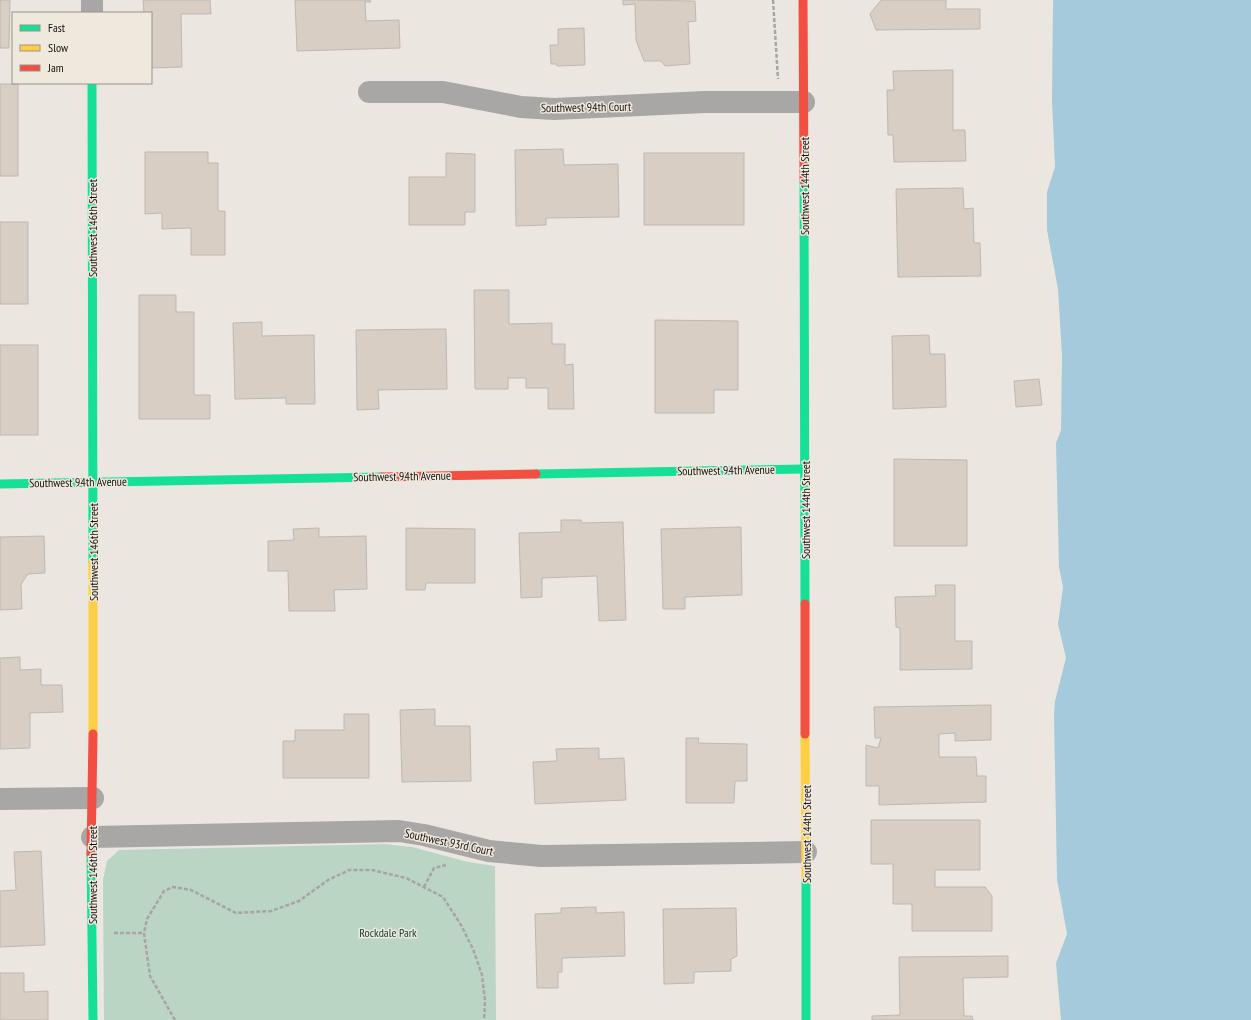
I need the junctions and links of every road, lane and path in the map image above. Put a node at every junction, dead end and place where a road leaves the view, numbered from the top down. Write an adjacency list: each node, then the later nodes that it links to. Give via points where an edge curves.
1 (92, 0): 4 (street)
2 (773, 0): 6 (path)
3 (804, 0): 8 (street, Southwest 144th Street)
4 (92, 12)
5 (92, 84): 10 (street, Southwest 146th Street)
6 (778, 84)
7 (368, 92): 8 (street, Southwest 94th Court, via 443,92 521,107 554,109 705,102)
8 (804, 102): 9 (street, Southwest 144th Street)
9 (804, 469): 10 (street, Southwest 94th Avenue); 15 (street, Southwest 144th Street)
10 (93, 482): 11 (street, Southwest 94th Avenue); 12 (street, Southwest 146th Street)
11 (0, 484)
12 (93, 798): 13 (street); 14 (street, Southwest 146th Street)
13 (0, 799)
14 (92, 837): 15 (street, Southwest 93rd Court, via 399,831 483,850 541,856); 20 (street, Southwest 146th Street)
15 (806, 852): 23 (street, Southwest 144th Street)
16 (450, 865): 17 (path, via 434,868)
17 (424, 887): 18 (path, via 406,878 372,870 349,870 328,880 299,901 271,911 236,913 191,890 173,887 164,891 147,919); 22 (path, via 442,897 461,924 473,949 482,975)
18 (144, 933): 19 (path); 21 (path, via 150,976)
19 (110, 934)
20 (92, 1020)
21 (175, 1020)
22 (484, 1020)
23 (806, 1020)

